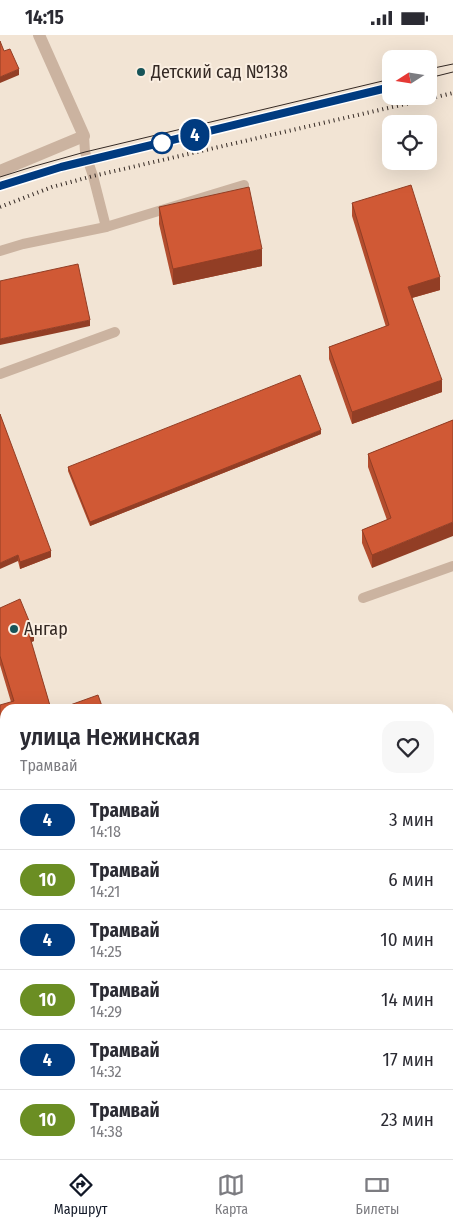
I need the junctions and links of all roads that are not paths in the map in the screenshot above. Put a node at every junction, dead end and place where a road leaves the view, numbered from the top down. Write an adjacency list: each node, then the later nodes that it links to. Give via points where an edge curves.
1 (39, 35): 2 (street)
2 (84, 136): 3 (street); 5 (lane, via 85,152)
3 (0, 171)
4 (244, 185): 5 (lane)
5 (106, 227): 6 (lane)
6 (0, 251)
7 (115, 332): 8 (lane)
8 (0, 374)
9 (453, 566): 10 (lane)
10 (363, 598)

